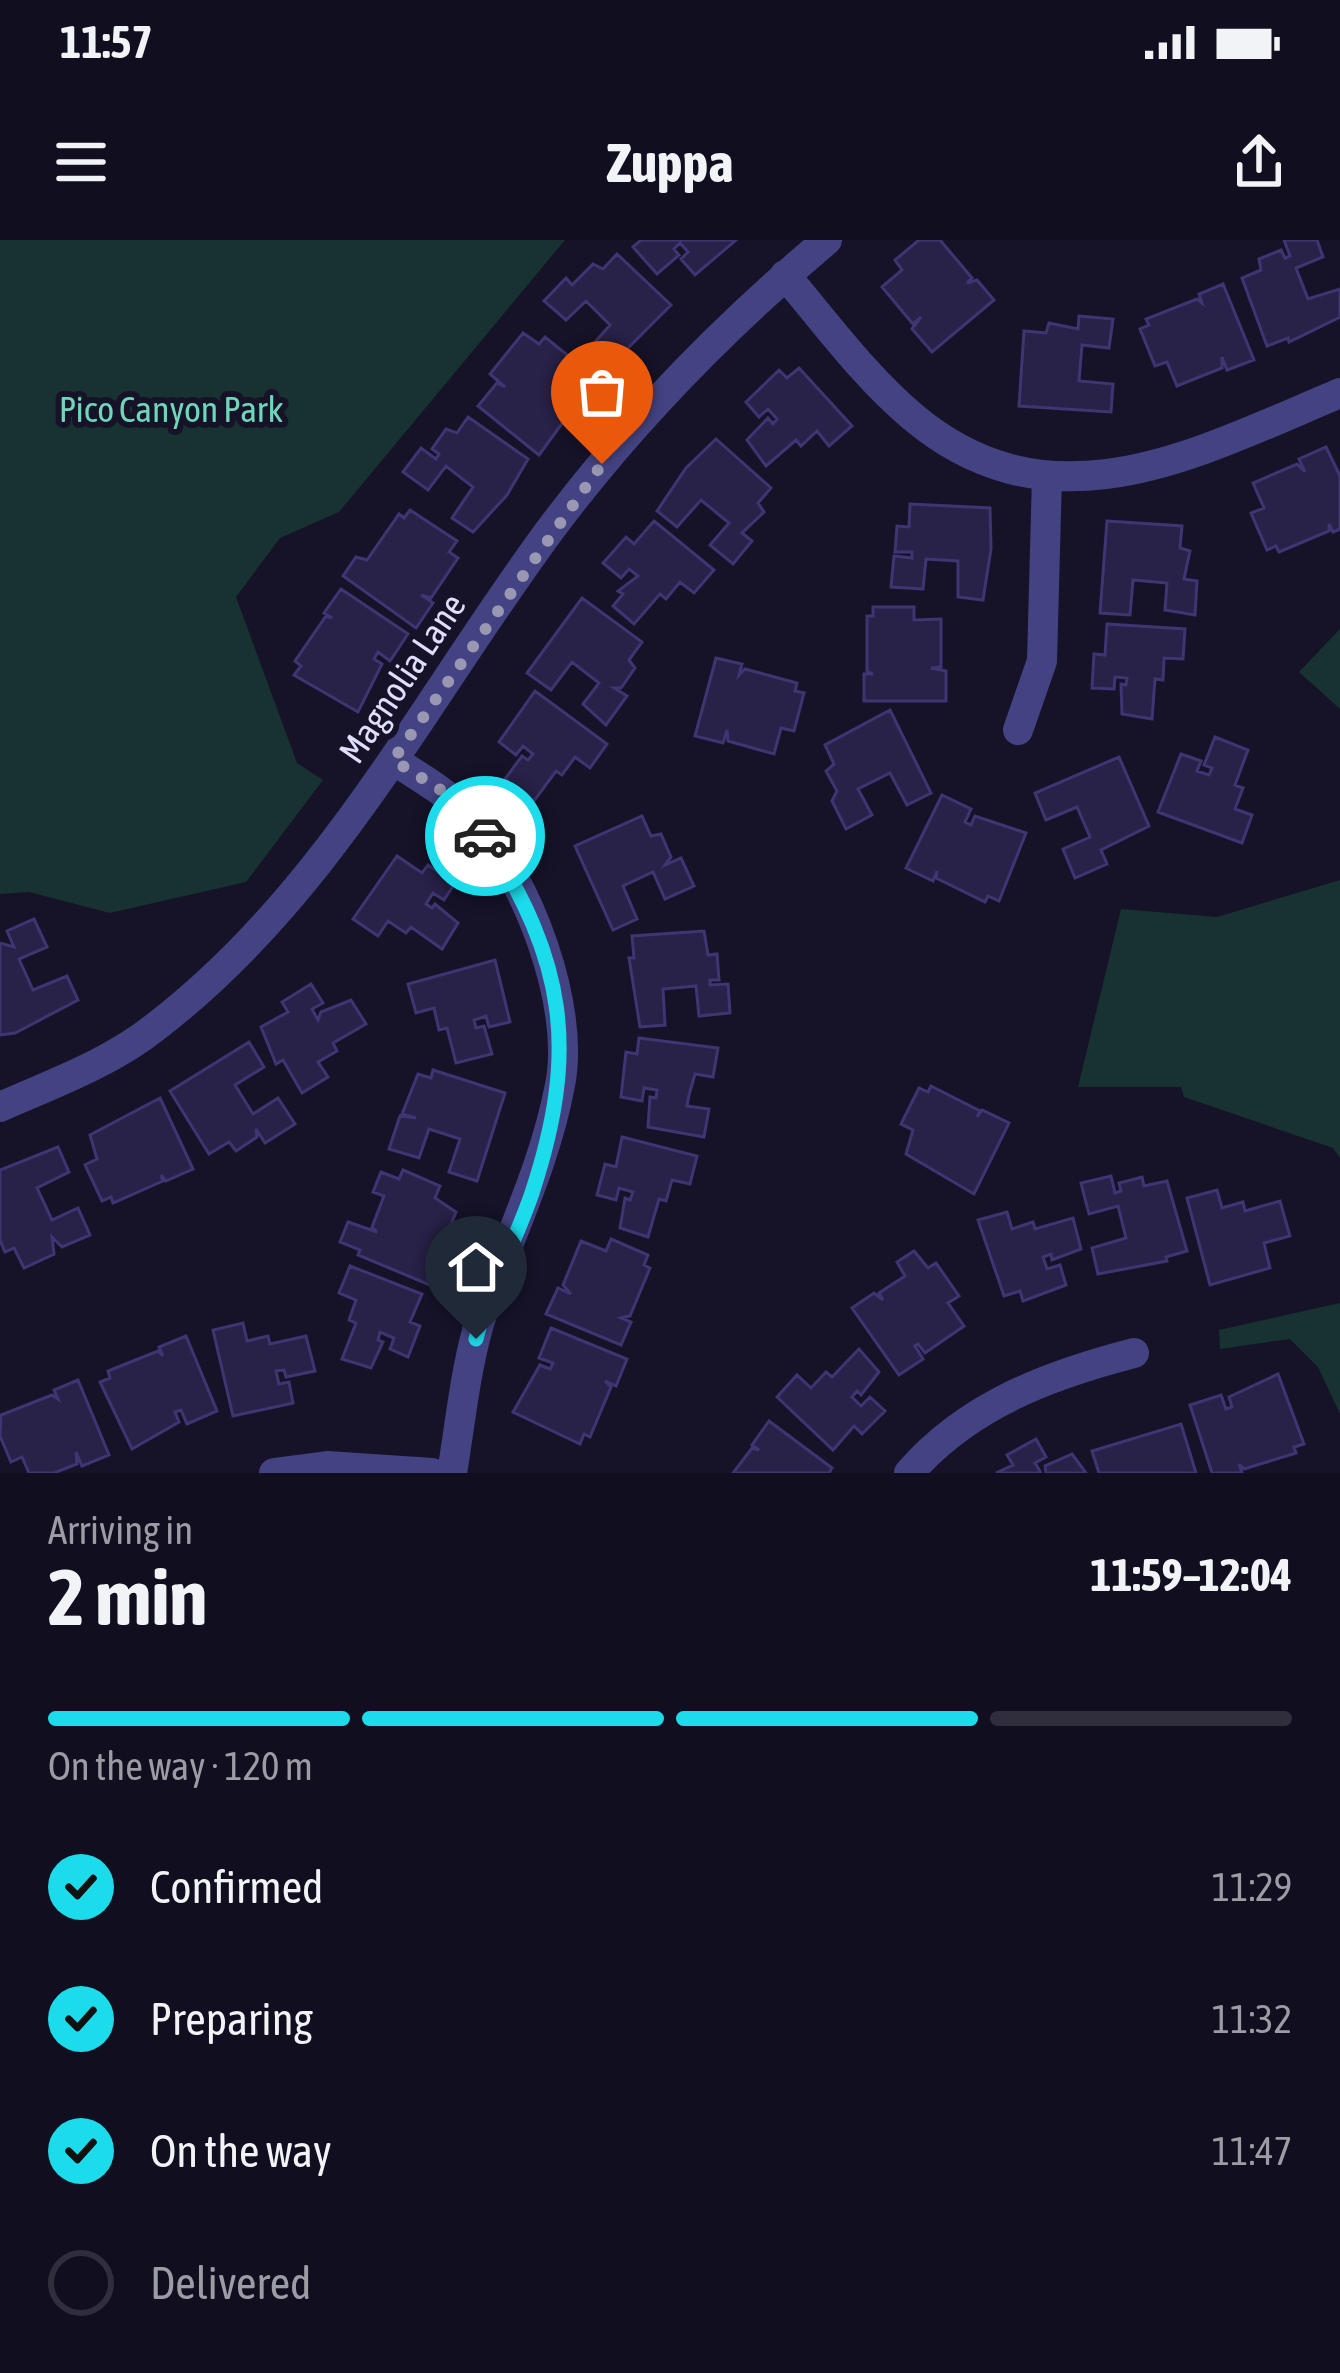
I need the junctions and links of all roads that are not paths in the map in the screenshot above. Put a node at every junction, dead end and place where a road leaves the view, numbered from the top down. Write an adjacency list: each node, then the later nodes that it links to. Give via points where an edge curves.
1 (827, 240): 2 (street, Magnolia Lane)
2 (785, 275): 4 (street, via 916,420 1008,468); 6 (street, Magnolia Lane, via 602,464)
3 (1340, 393): 4 (street, via 1156,468 1110,478)
4 (1048, 476): 5 (street, via 1042,661)
5 (1018, 730)
6 (393, 760): 7 (street, Magnolia Lane, via 320,866 152,1031); 11 (street, via 477,823 505,868 550,961 559,1028 562,1078 532,1194 483,1312)
7 (0, 1107)
8 (1134, 1353): 12 (street, via 1055,1374 1004,1399 958,1427)
9 (274, 1473): 10 (street, via 327,1466)
10 (432, 1473)
11 (452, 1473)
12 (909, 1473)

